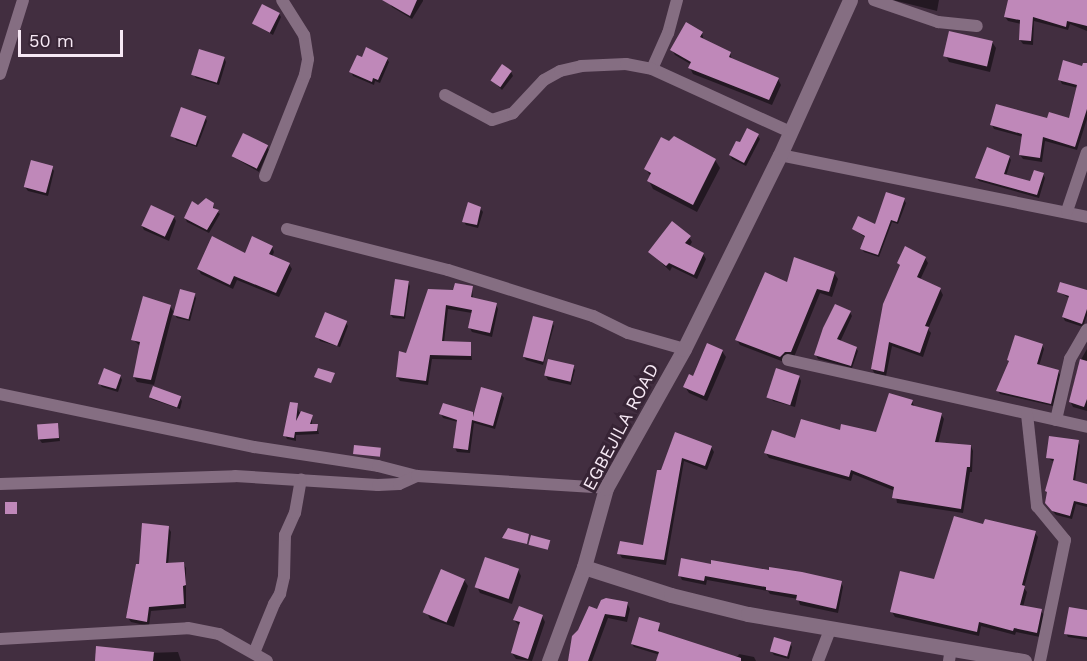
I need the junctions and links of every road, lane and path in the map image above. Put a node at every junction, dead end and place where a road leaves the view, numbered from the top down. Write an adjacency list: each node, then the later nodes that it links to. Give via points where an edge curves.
1 (23, 0): 8 (street)
2 (282, 0): 13 (street, via 304,35 308,58 305,75)
3 (677, 0): 7 (street)
4 (850, 0): 10 (street, EGBEJILA ROAD)
5 (874, 0): 6 (street, via 938,22)
6 (977, 26)
7 (652, 69): 9 (street, via 626,64 560,71 544,80 513,113 492,120); 10 (street)
8 (0, 74)
9 (445, 95)
10 (790, 132): 12 (street, EGBEJILA ROAD)
11 (1087, 152): 14 (street)
12 (780, 155): 14 (street); 18 (street, EGBEJILA ROAD)
13 (265, 176)
14 (1067, 211): 15 (street)
15 (1087, 217)
16 (287, 229): 18 (street, via 469,277)
17 (1087, 330): 22 (street, via 1070,359)
18 (684, 349): 27 (street, EGBEJILA ROAD)
19 (788, 360): 21 (street)
20 (0, 394): 24 (street, via 254,447 378,466)
21 (1027, 414): 22 (street); 37 (street, via 1037,506 1065,540)
22 (1056, 420): 23 (street)
23 (1087, 427)
24 (417, 477): 25 (street, via 399,484 378,485); 27 (street)
25 (301, 480): 26 (street, via 235,476); 31 (street, via 295,513 285,535 280,594)
26 (0, 484)
27 (606, 488): 28 (street, EGBEJILA ROAD)
28 (584, 567): 29 (street, via 711,606); 34 (street, EGBEJILA ROAD)
29 (830, 629): 32 (street); 35 (street)
30 (0, 639): 31 (street, via 188,628 219,634)
31 (254, 653): 33 (street)
32 (950, 655): 36 (street)
33 (267, 661)
34 (549, 661)
35 (818, 661)
36 (1024, 661)
37 (1040, 661)

